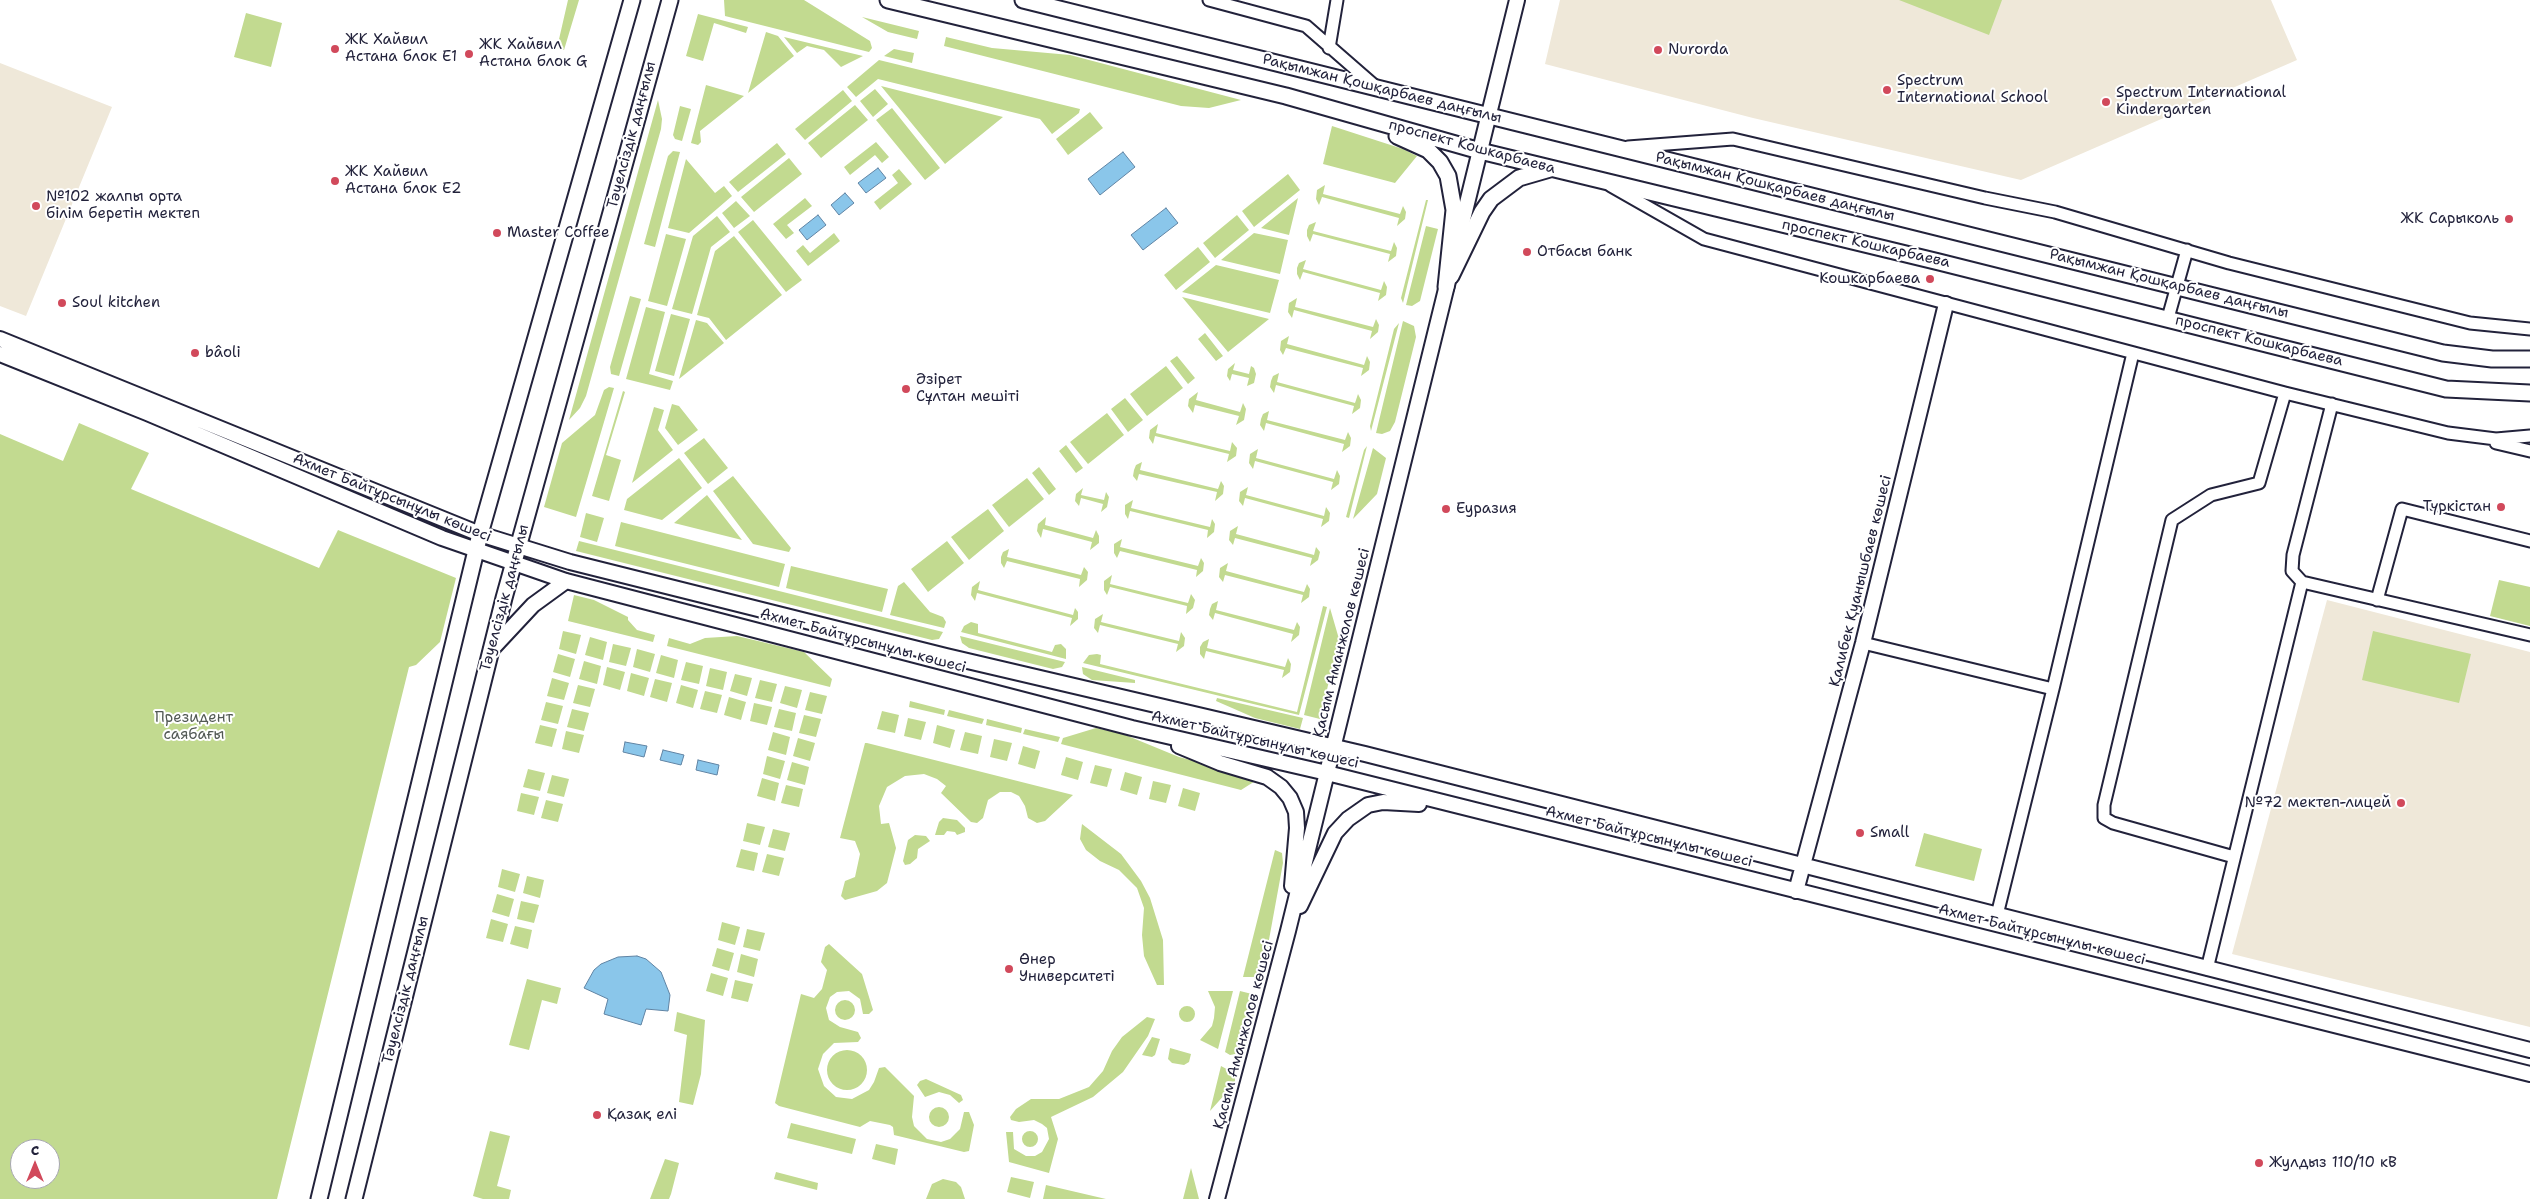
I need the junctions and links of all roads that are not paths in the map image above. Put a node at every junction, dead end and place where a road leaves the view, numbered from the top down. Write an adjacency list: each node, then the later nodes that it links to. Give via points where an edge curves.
1 (632, 0): 33 (main road)
2 (670, 0): 35 (main road, Тәуелсіздік даңғылы)
3 (888, 0): 10 (main road, Рақымжан Қошқарбаев даңғылы)
4 (1023, 0): 9 (main road, Рақымжан Қошқарбаев даңғылы)
5 (1209, 0): 8 (street, via 1306,26)
6 (1337, 0): 8 (street)
7 (1518, 0): 12 (street, Қасым Аманжолов көшесі)
8 (1329, 48): 9 (street)
9 (1377, 88): 12 (main road, Рақымжан Қошқарбаев даңғылы)
10 (1286, 96): 11 (main road, проспект Кошкарбаева)
11 (1336, 110): 14 (main road, проспект Кошкарбаева); 18 (main road, via 1413,142 1440,162 1448,176 1454,210)
12 (1488, 116): 13 (main road, Рақымжан Қошқарбаев даңғылы); 14 (street, Қасым Аманжолов көшесі)
13 (1618, 148): 17 (street, via 1733,139 2055,212); 19 (main road, Рақымжан Қошқарбаев даңғылы)
14 (1480, 151): 15 (main road, проспект Кошкарбаева); 18 (street, Қасым Аманжолов көшесі)
15 (1552, 169): 16 (main road, проспект Кошкарбаева); 18 (main road, via 1519,178 1491,199)
16 (1604, 181): 20 (street, via 1704,239); 21 (main road, проспект Кошкарбаева)
17 (2187, 250): 19 (street); 22 (street, via 2470,324)
18 (1446, 286): 46 (street, Қасым Аманжолов көшесі)
19 (2177, 286): 21 (street); 26 (main road, Рақымжан Қошқарбаев даңғылы, via 2443,353 2492,359)
20 (1946, 304): 24 (street); 42 (street, Қалибек Қуанышбаев көшесі)
21 (2168, 318): 28 (main road, проспект Кошкарбаева, via 2446,389)
22 (2530, 329)
23 (0, 339): 33 (street, Ахмет Байтұрсынұлы көшесі)
24 (2133, 353): 27 (street); 44 (street)
25 (0, 354): 36 (street, Ахмет Байтұрсынұлы көшесі, via 147,412)
26 (2530, 359)
27 (2285, 393): 29 (street); 49 (street, via 2260,483 2211,495 2172,520 2104,805 2104,818 2113,823)
28 (2530, 393)
29 (2332, 404): 30 (street); 39 (street, via 2293,555 2292,571)
30 (2455, 433): 31 (street, via 2496,439); 32 (street)
31 (2530, 436)
32 (2530, 450)
33 (480, 534): 35 (street, Ахмет Байтұрсынұлы көшесі); 36 (main road)
34 (2530, 541): 40 (street, via 2402,510)
35 (518, 547): 37 (main road, Тәуелсіздік даңғылы); 46 (street, Ахмет Байтұрсынұлы көшесі, via 946,656)
36 (476, 551): 37 (street, Ахмет Байтұрсынұлы көшесі); 57 (main road)
37 (514, 564): 38 (street, Ахмет Байтұрсынұлы көшесі); 43 (main road, Тәуелсіздік даңғылы)
38 (566, 581): 43 (street, via 533,605); 45 (street, Ахмет Байтұрсынұлы көшесі)
39 (2302, 582): 40 (street); 49 (street)
40 (2377, 600): 41 (street)
41 (2530, 636)
42 (1863, 643): 44 (street); 50 (street, Қалибек Қуанышбаев көшесі)
43 (491, 650): 58 (main road, Тәуелсіздік даңғылы)
44 (2053, 689): 52 (street)
45 (1132, 728): 47 (street, Ахмет Байтұрсынұлы көшесі); 53 (street, via 1220,763 1267,777 1290,798 1296,812 1297,828)
46 (1334, 747): 47 (street, Қасым Аманжолов көшесі); 50 (street, Ахмет Байтұрсынұлы көшесі)
47 (1327, 773): 48 (street, Ахмет Байтұрсынұлы көшесі); 53 (street, Қасым Аманжолов көшесі)
48 (1510, 819): 51 (street, Ахмет Байтұрсынұлы көшесі); 53 (street, via 1403,802 1368,805 1335,833)
49 (2234, 857): 54 (street)
50 (1803, 865): 51 (street, Қалибек Қуанышбаев көшесі); 52 (street, Ахмет Байтұрсынұлы көшесі)
51 (1796, 891): 56 (street, Ахмет Байтұрсынұлы көшесі)
52 (1997, 915): 54 (street, Ахмет Байтұрсынұлы көшесі)
53 (1288, 931): 59 (street, Қасым Аманжолов көшесі)
54 (2207, 969): 55 (street, Ахмет Байтұрсынұлы көшесі)
55 (2530, 1050)
56 (2530, 1074)
57 (319, 1199)
58 (354, 1199)
59 (1217, 1199)

